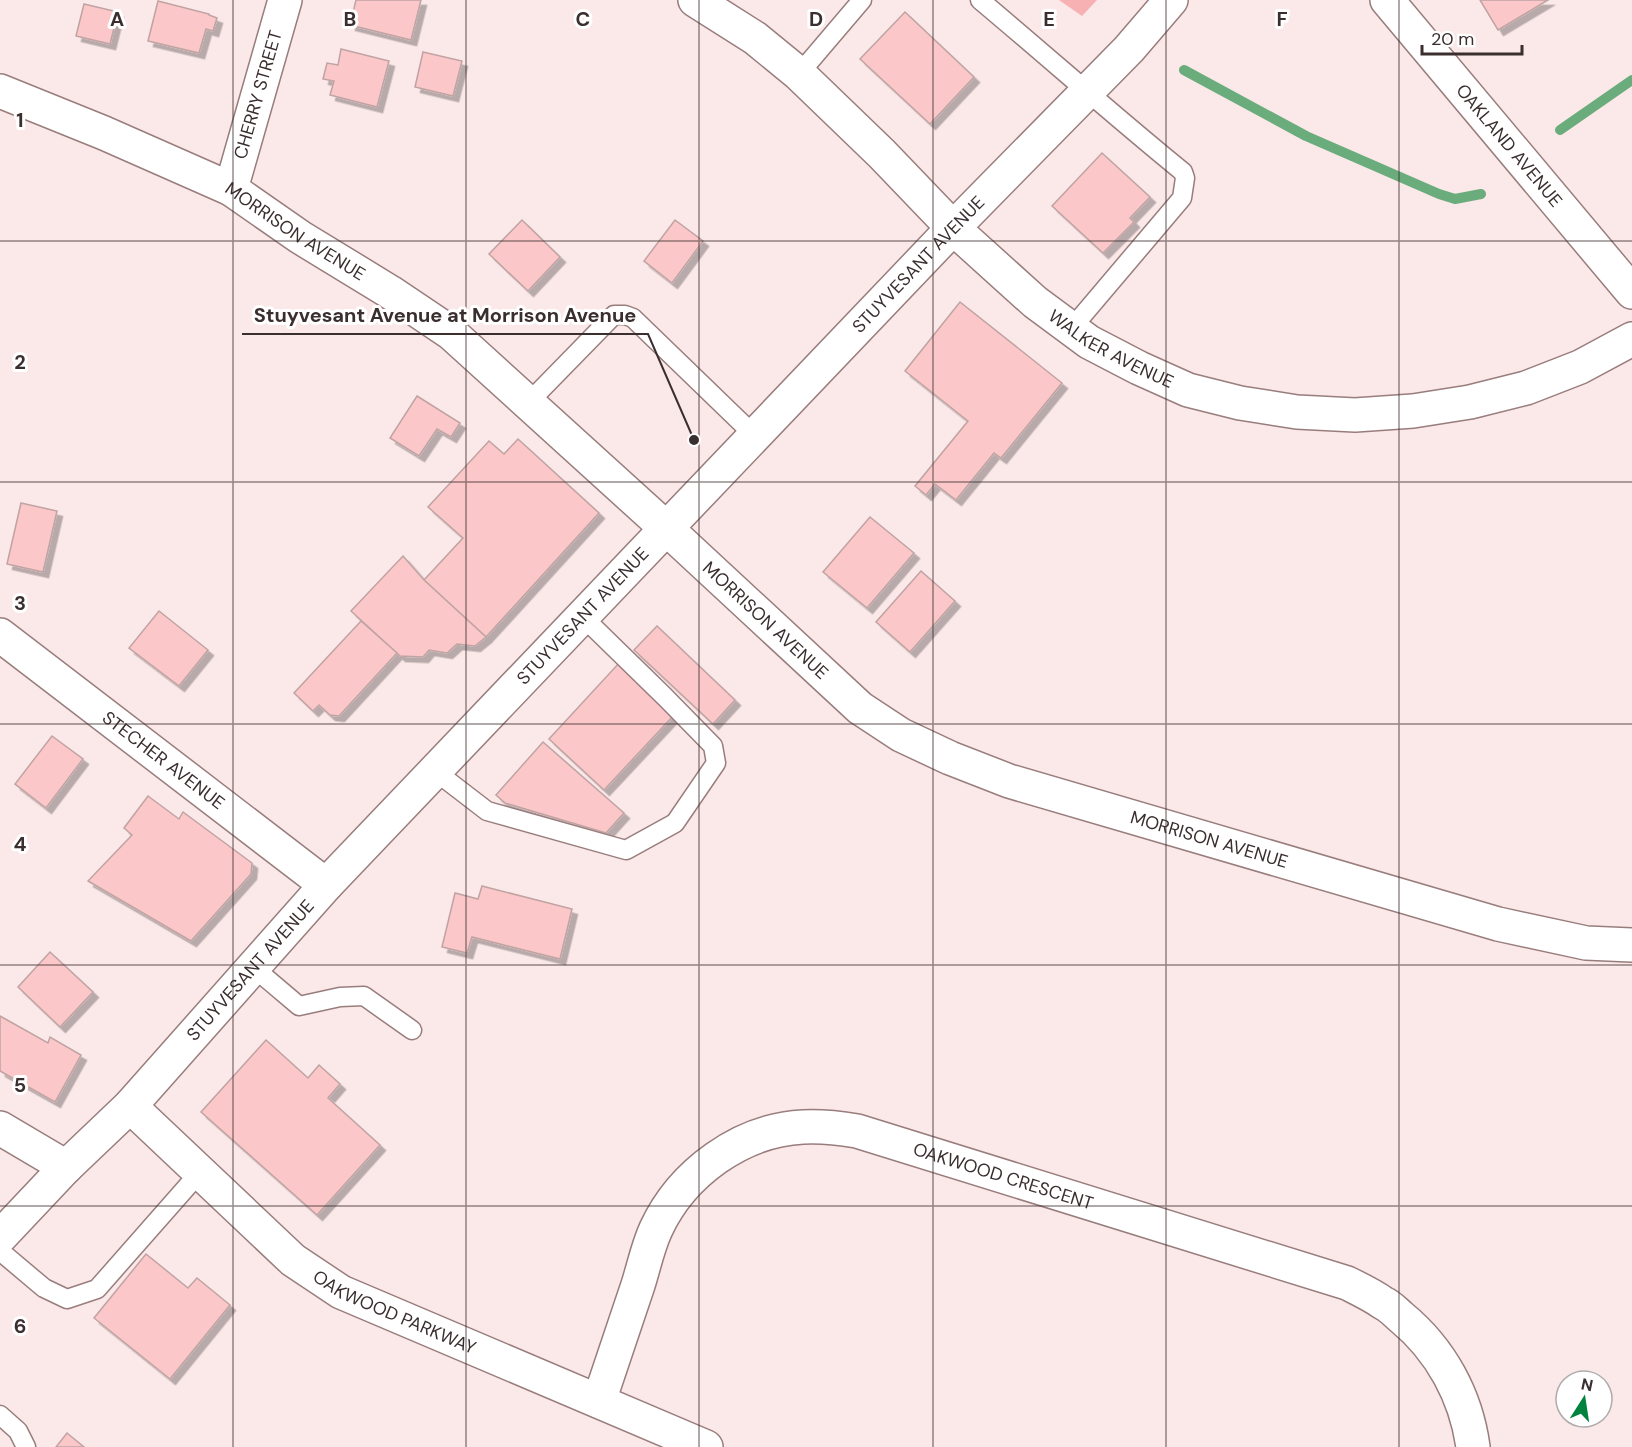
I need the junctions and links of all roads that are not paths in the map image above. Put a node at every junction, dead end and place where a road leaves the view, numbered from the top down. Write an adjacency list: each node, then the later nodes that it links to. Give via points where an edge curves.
1 (285, 0): 10 (street, CHERRY STREET)
2 (695, 0): 7 (street, WALKER AVENUE, via 755,38)
3 (862, 0): 7 (lane)
4 (980, 0): 9 (lane)
5 (1171, 0): 9 (street, STUYVESANT AVENUE)
6 (1387, 0): 12 (street, OAKLAND AVENUE)
7 (799, 74): 11 (street, WALKER AVENUE)
8 (0, 91): 10 (street, MORRISON AVENUE)
9 (1088, 91): 11 (street, STUYVESANT AVENUE); 13 (lane, via 1184,171 1185,178 1182,198)
10 (231, 189): 15 (street, MORRISON AVENUE, via 451,333)
11 (953, 228): 13 (street, WALKER AVENUE); 16 (street, STUYVESANT AVENUE)
12 (1632, 292)
13 (1071, 329): 14 (street, WALKER AVENUE, via 1129,363 1188,390 1286,410 1355,415 1413,411 1526,388 1580,367)
14 (1632, 339)
15 (528, 403): 16 (lane, via 614,315 625,315 633,318); 17 (street, MORRISON AVENUE)
16 (755, 436): 17 (street, STUYVESANT AVENUE)
17 (667, 529): 18 (street, STUYVESANT AVENUE); 22 (street, MORRISON AVENUE, via 860,708 901,735 950,758 1009,781 1498,924 1586,943)
18 (583, 617): 20 (street, STUYVESANT AVENUE); 20 (lane, via 712,746 716,763 675,823 626,850 487,812)
19 (0, 636): 21 (street, STECHER AVENUE)
20 (435, 771): 21 (street, STUYVESANT AVENUE)
21 (326, 885): 23 (street, STUYVESANT AVENUE)
22 (1632, 945)
23 (253, 967): 24 (lane, via 299,1006 364,996); 25 (street, STUYVESANT AVENUE)
24 (412, 1030)
25 (130, 1106): 27 (street, STUYVESANT AVENUE); 28 (street, OAKWOOD PARKWAY)
26 (0, 1128): 27 (street)
27 (66, 1167): 29 (street, STUYVESANT AVENUE)
28 (200, 1172): 30 (lane, via 97,1289 67,1299 44,1288); 31 (street, OAKWOOD PARKWAY, via 293,1260 341,1292)
29 (0, 1237)
30 (0, 1251)
31 (599, 1401): 34 (street, OAKWOOD PARKWAY); 35 (street, OAKWOOD CRESCENT, via 657,1229 676,1197 701,1169 731,1149 765,1134 802,1127 839,1128 1347,1283 1385,1303 1418,1331 1445,1365 1464,1405)
32 (0, 1415): 33 (lane, via 18,1431)
33 (26, 1447)
34 (706, 1447)
35 (1473, 1447)

